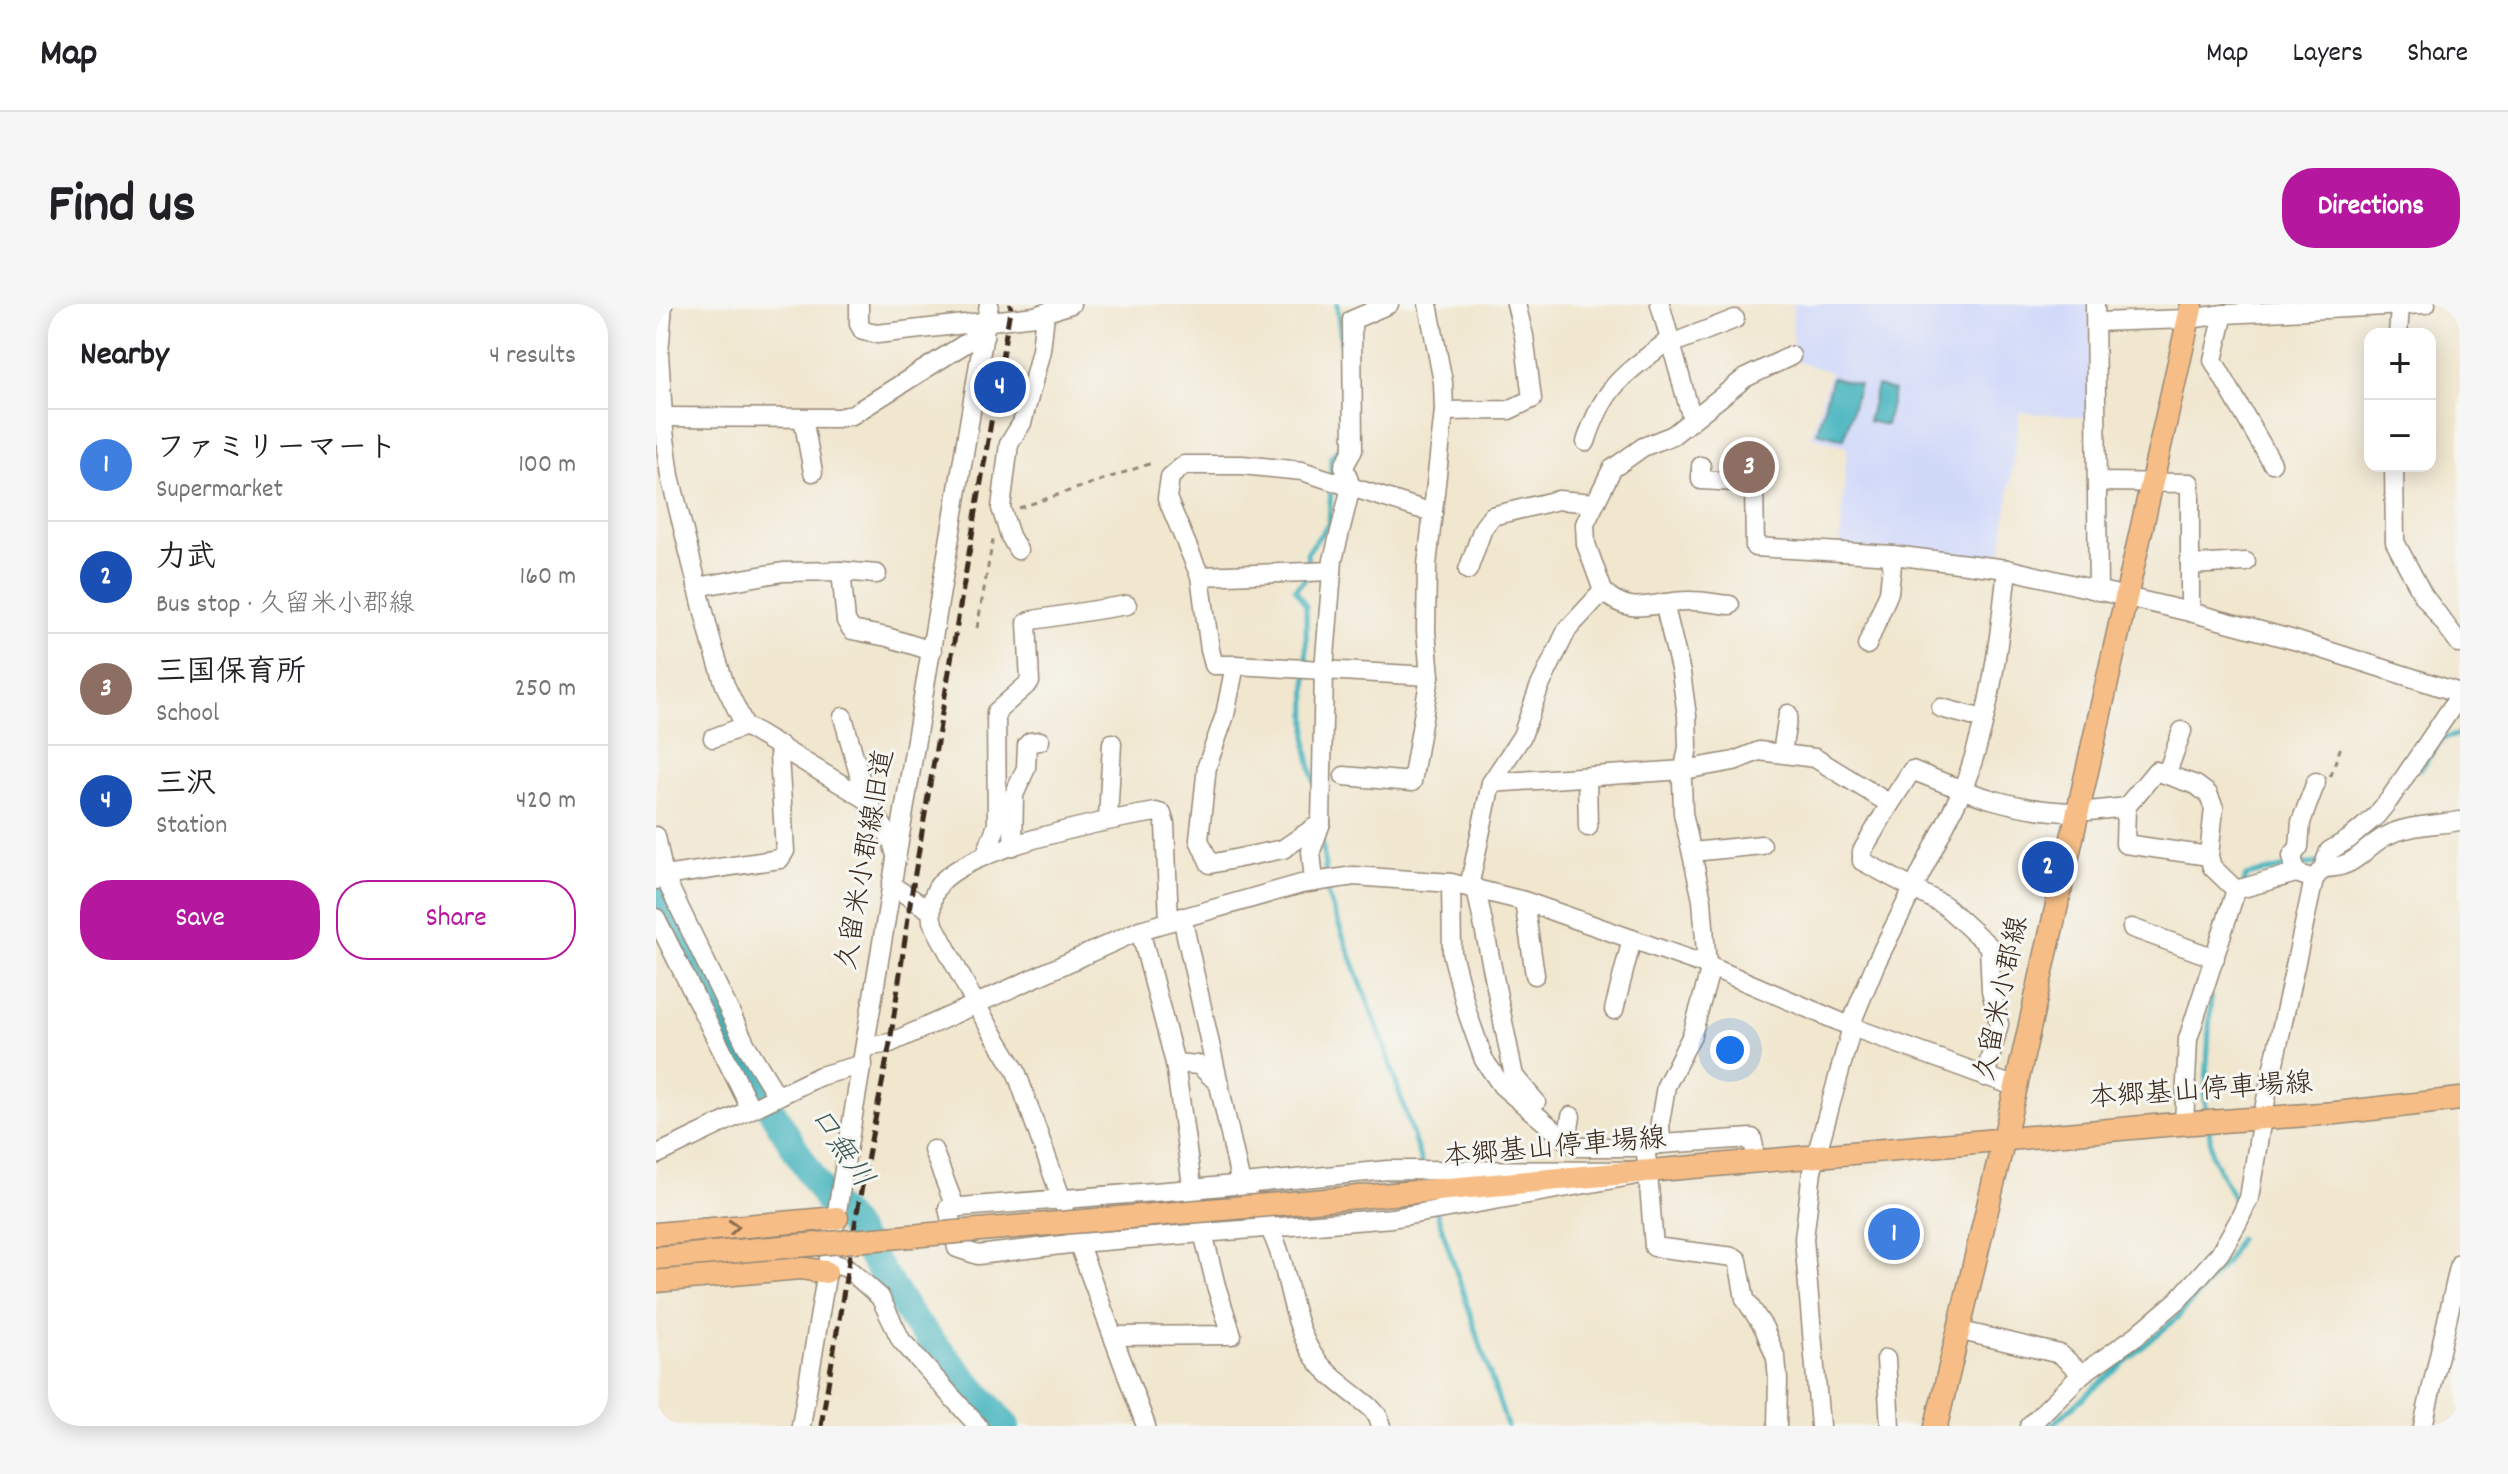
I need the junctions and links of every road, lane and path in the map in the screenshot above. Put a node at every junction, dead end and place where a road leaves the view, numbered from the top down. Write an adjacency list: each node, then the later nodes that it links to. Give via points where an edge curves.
1 (663, 304): 18 (street)
2 (859, 304): 15 (street, via 859,324 870,334)
3 (1071, 304): 10 (street)
4 (1389, 304): 33 (street, via 1352,320 1353,450 1344,466)
5 (1428, 304): 20 (street)
6 (1516, 304): 20 (street, via 1532,399 1509,410)
7 (1660, 304): 17 (street)
8 (2426, 304): 9 (street)
9 (2400, 307): 13 (street); 16 (street)
10 (1039, 311): 15 (street); 35 (street, via 1041,350 1022,423 1009,444)
11 (2190, 312): 12 (street); 13 (street); 32 (main road, 久留米小郡線)
12 (2096, 313): 31 (street)
13 (2224, 314): 26 (street, via 2213,360)
14 (1735, 319): 17 (street)
15 (986, 320): 21 (street, via 971,340 852,415); 58 (street, 久留米小郡線旧道)
16 (2398, 328)
17 (1670, 342): 22 (street); 24 (street, via 1609,390)
18 (658, 353): 23 (street)
19 (1791, 356): 22 (street, via 1745,378)
20 (1444, 411): 36 (street)
21 (803, 418): 23 (street); 28 (street)
22 (1692, 419): 34 (street, via 1612,469)
23 (661, 427): 30 (street)
24 (1586, 442)
25 (1152, 463): 35 (path)
26 (2272, 463)
27 (1701, 466): 38 (street, via 1701,480 1754,483 1755,547)
28 (813, 472)
29 (2394, 472): 56 (street, via 2395,542 2423,595)
30 (663, 477): 47 (street)
31 (2099, 482): 32 (street); 49 (street)
32 (2152, 482): 40 (street, via 2190,483); 50 (main road, 久留米小郡線)
33 (1351, 487): 36 (street); 44 (street); 46 (street, via 1302,471 1184,465 1170,477 1167,498)
34 (1595, 503): 42 (street, via 1558,500 1492,516); 48 (street, via 1585,524 1586,544)
35 (1002, 513): 37 (street); 55 (path, via 997,515)
36 (1433, 513): 61 (street, via 1426,591)
37 (1018, 550)
38 (1893, 555): 41 (street); 57 (street, via 1889,592)
39 (2246, 562): 40 (street)
40 (2190, 565): 54 (street)
41 (2007, 569): 49 (street); 66 (street)
42 (1468, 570)
43 (841, 571): 45 (street); 47 (street, via 783,572); 58 (street, via 846,621 852,630)
44 (1332, 571): 46 (street); 60 (street)
45 (877, 574)
46 (1200, 576): 59 (street, via 1214,665)
47 (697, 587): 67 (street, via 725,685)
48 (1603, 591): 51 (street, via 1628,607); 79 (street, via 1567,630 1522,736)
49 (2098, 591): 50 (street)
50 (2124, 598): 54 (street); 84 (main road, 久留米小郡線)
51 (1664, 603): 53 (street); 74 (street, via 1687,716)
52 (1127, 605): 93 (street, via 1027,623 1030,682 996,712 997,825)
53 (1730, 605)
54 (2190, 612): 62 (street)
55 (977, 628)
56 (2460, 644)
57 (1867, 645)
58 (932, 651): 95 (street, 久留米小郡線旧道)
59 (1235, 665): 60 (street); 87 (street, via 1207,766 1199,840 1210,864 1283,849)
60 (1324, 669): 61 (street); 87 (street)
61 (1430, 676): 76 (street, via 1412,782)
62 (2460, 694): 97 (street, via 2389,800 2329,851)
63 (1941, 708): 66 (street)
64 (1788, 714): 73 (street)
65 (843, 717): 81 (street)
66 (1983, 719): 80 (street)
67 (745, 726): 69 (street); 72 (street)
68 (2182, 731): 75 (street)
69 (713, 738)
70 (1040, 741): 91 (street, via 1027,745 1026,768 1014,795)
71 (1112, 743): 85 (street)
72 (781, 746): 81 (street); 98 (street, via 785,851 780,859)
73 (1782, 753): 74 (street, via 1759,751); 82 (street, via 1815,758)
74 (1684, 770): 77 (street); 92 (street, via 1683,813)
75 (2167, 773): 83 (street, via 2156,771); 94 (street, via 2208,794 2214,808)
76 (1344, 776)
77 (1587, 777): 79 (street); 88 (street)
78 (2316, 782): 96 (street, via 2292,856)
79 (1491, 783): 101 (street)
80 (1962, 791): 82 (street, via 1912,770); 84 (street, via 2013,806); 102 (street)
81 (866, 799): 95 (street)
82 (1890, 804): 102 (street, via 1862,851 1862,861)
83 (2126, 807): 84 (street); 94 (street, via 2125,844)
84 (2076, 812): 121 (main road, 久留米小郡線)
85 (1108, 820): 91 (street); 107 (street, via 1162,814)
86 (2460, 821): 97 (street, via 2402,830 2353,862)
87 (1321, 823): 99 (street, via 1311,851)
88 (1588, 827)
89 (656, 836): 98 (street)
90 (1762, 845): 92 (street)
91 (1013, 846): 93 (street)
92 (1692, 852): 112 (street)
93 (985, 856): 105 (street, via 936,889)
94 (2209, 856): 103 (street, via 2212,867)
95 (896, 857): 100 (street, 久留米小郡線旧道)
96 (2296, 873): 97 (street); 103 (street)
97 (2319, 873): 125 (street)
98 (660, 878): 122 (street)
99 (1314, 882): 101 (street, via 1354,876); 107 (street)
100 (891, 885): 105 (street); 117 (street, 久留米小郡線旧道)
101 (1465, 886): 104 (street); 127 (street, via 1514,1076); 127 (street, via 1452,953 1484,1060 1502,1086)
102 (1914, 887): 116 (street); 119 (street, via 1944,905 1989,946 1999,1024)
103 (2236, 890): 111 (street)
104 (1524, 901): 110 (street); 113 (street)
105 (931, 911): 114 (street)
106 (656, 918): 124 (street)
107 (1176, 919): 109 (street); 120 (street)
108 (2132, 928): 111 (street)
109 (1140, 930): 114 (street); 118 (street)
110 (1632, 939): 112 (street); 115 (street)
111 (2215, 958): 126 (street, via 2188,1039)
112 (1709, 967): 116 (street); 129 (street, via 1692,1035 1666,1086)
113 (1535, 975)
114 (976, 1005): 117 (street); 137 (street, via 1016,1071)
115 (1614, 1010)
116 (1851, 1026): 119 (street); 133 (street)
117 (864, 1055): 122 (street); 139 (street, 久留米小郡線旧道)
118 (1175, 1063): 120 (street, via 1199,1065); 136 (street)
119 (1985, 1077): 121 (street)
120 (1220, 1086): 135 (street)
121 (2016, 1087): 128 (main road, 久留米小郡線)
122 (777, 1096): 124 (street)
123 (2460, 1099): 125 (main road, 本郷基山停車場線)
124 (751, 1109): 132 (street)
125 (2262, 1118): 126 (main road, 本郷基山停車場線); 151 (street, via 2249,1198 2220,1253 2178,1300)
126 (2184, 1124): 128 (main road, 本郷基山停車場線)
127 (1569, 1129): 129 (street, via 1577,1147)
128 (2003, 1140): 133 (main road, 本郷基山停車場線); 148 (main road, 久留米小郡線)
129 (1653, 1146): 130 (street, via 1752,1138); 134 (street)
130 (1754, 1147)
131 (933, 1150): 138 (street)
132 (656, 1155)
133 (1816, 1157): 134 (main road, 本郷基山停車場線); 157 (street, via 1804,1239)
134 (1652, 1171): 135 (street, via 1388,1170); 140 (street, via 1392,1218); 144 (main road, 本郷基山停車場線, bridge); 156 (street, via 1654,1247 1738,1260 1745,1299 1776,1358)
135 (1241, 1184): 136 (street); 140 (street)
136 (1192, 1189): 137 (street); 141 (street)
137 (1061, 1198): 138 (street); 143 (street)
138 (955, 1207): 143 (street, via 948,1208 957,1248 978,1255)
139 (837, 1218): 142 (main road, one-way to 139); 146 (street, 久留米小郡線旧道)
140 (1270, 1228): 141 (street); 155 (street, via 1313,1356 1370,1407)
141 (1203, 1233): 143 (street); 149 (street, via 1232,1335)
142 (656, 1234)
143 (1078, 1243): 149 (street)
144 (656, 1258)
145 (2460, 1263): 161 (street)
146 (828, 1267): 147 (main road); 152 (street, 久留米小郡線旧道); 153 (street, via 847,1268 880,1297 901,1340)
147 (656, 1281)
148 (1957, 1330): 151 (street, via 2060,1354); 159 (main road, 久留米小郡線)
149 (1115, 1336): 154 (street)
150 (1886, 1359): 158 (street)
151 (2082, 1374): 160 (street)
152 (801, 1426)
153 (978, 1426)
154 (1146, 1426)
155 (1381, 1426)
156 (1777, 1426)
157 (1820, 1426)
158 (1890, 1426)
159 (1936, 1426)
160 (2029, 1426)
161 (2423, 1426)

